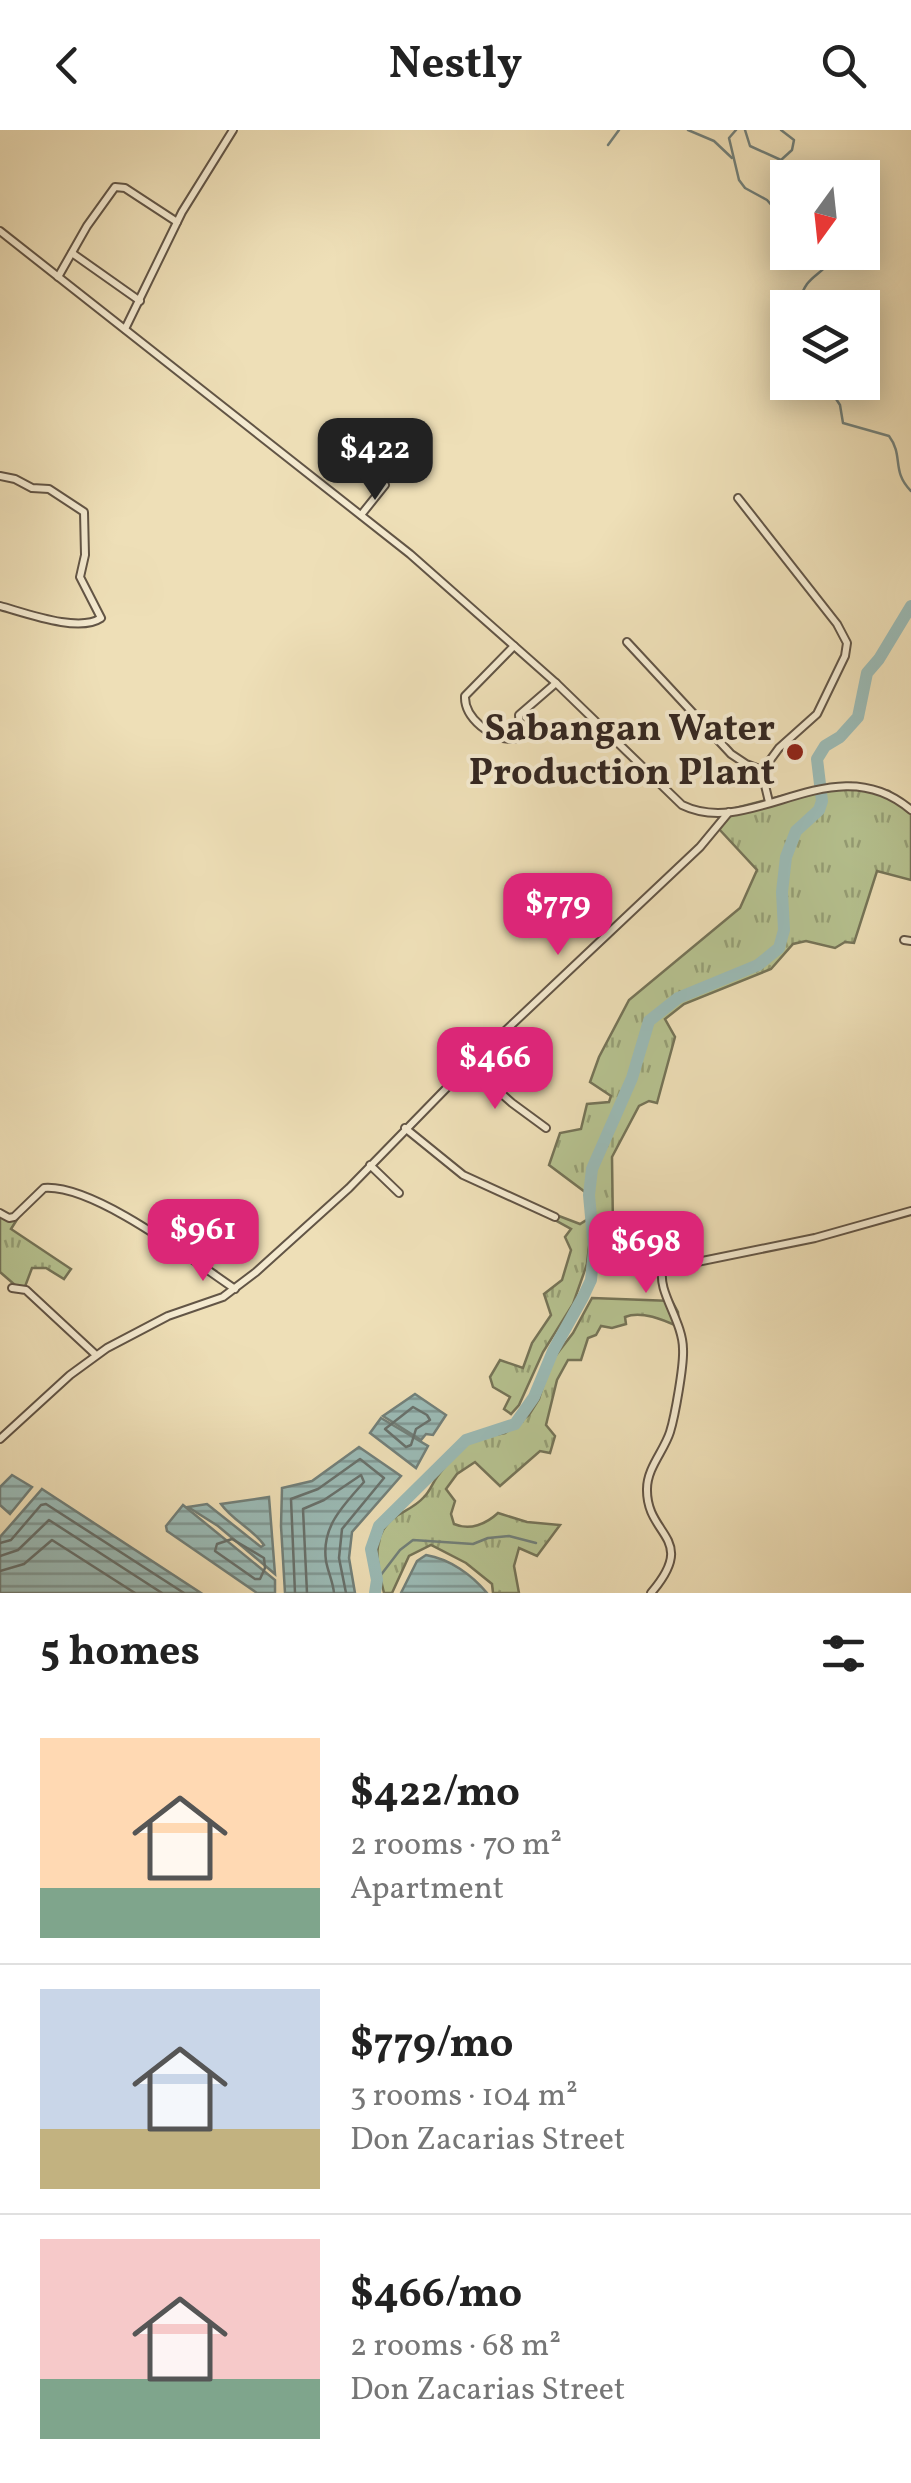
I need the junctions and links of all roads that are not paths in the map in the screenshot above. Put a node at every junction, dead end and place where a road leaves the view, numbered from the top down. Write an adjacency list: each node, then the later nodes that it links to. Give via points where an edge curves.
1 (233, 130): 2 (street)
2 (177, 222): 4 (street, via 116,187); 6 (street)
3 (0, 231): 5 (street)
4 (72, 253): 5 (street); 6 (street)
5 (58, 277): 7 (street)
6 (140, 302): 7 (street)
7 (126, 329): 11 (street)
8 (0, 476): 12 (street, via 50,490 84,512 80,577 101,618 70,623)
9 (385, 485): 11 (street)
10 (738, 498): 16 (street, via 847,643 817,714)
11 (361, 515): 14 (street)
12 (0, 606)
13 (627, 642): 16 (street, via 731,754)
14 (514, 646): 15 (street); 15 (street, via 464,696 476,720 496,736 514,739 519,715)
15 (556, 684): 18 (street, via 675,800 700,811)
16 (764, 771): 17 (street)
17 (768, 802): 18 (street); 19 (street, via 812,790 870,787)
18 (730, 810): 20 (street, via 700,847)
19 (911, 810)
20 (469, 1065): 21 (street); 22 (street)
21 (405, 1128): 23 (street); 27 (street, via 463,1175)
22 (546, 1128)
23 (370, 1165): 24 (street); 29 (street)
24 (399, 1194)
25 (911, 1211): 32 (street, via 663,1269 683,1358 670,1430 648,1481 648,1498 671,1553 668,1571)
26 (0, 1213): 29 (street, via 14,1217 44,1188 68,1192 112,1210)
27 (555, 1217)
28 (12, 1288): 30 (street, via 25,1290)
29 (235, 1289): 30 (street)
30 (96, 1355): 31 (street)
31 (0, 1440)
32 (651, 1593)

